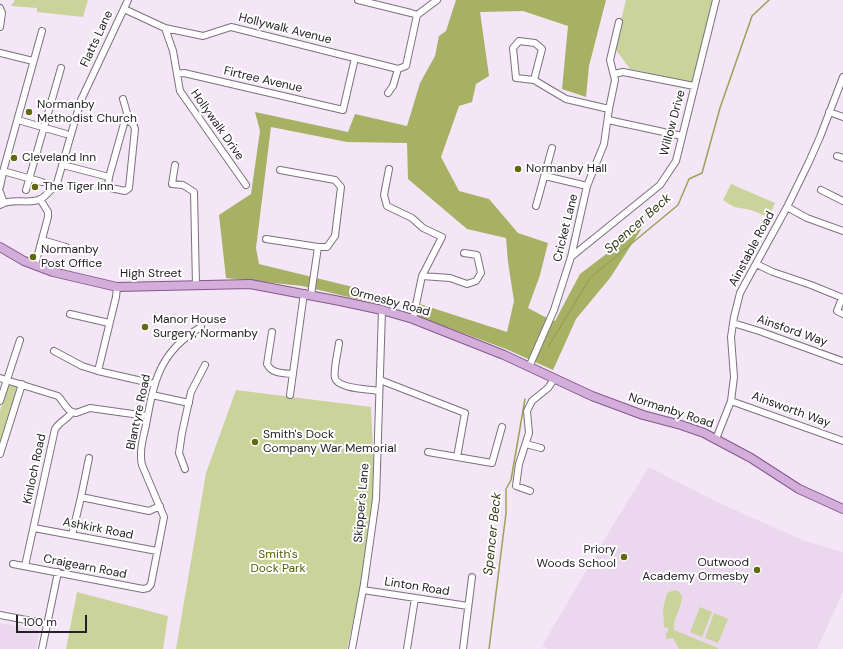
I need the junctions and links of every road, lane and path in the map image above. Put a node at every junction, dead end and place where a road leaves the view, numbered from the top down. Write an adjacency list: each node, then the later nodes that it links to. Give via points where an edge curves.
1 (128, 0): 8 (street, Flatts Lane)
2 (358, 0): 6 (street)
3 (389, 0): 6 (street)
4 (436, 0): 9 (street)
5 (716, 0): 23 (street, Willow Drive)
6 (387, 7): 9 (street)
7 (0, 8): 11 (street)
8 (124, 9): 12 (street, Hollywalk Avenue); 36 (street, Flatts Lane, via 81,100)
9 (417, 15): 18 (street, via 406,66)
10 (619, 22): 20 (street, Cricket Lane, via 610,60)
11 (0, 27)
12 (165, 28): 15 (street, Hollywalk Avenue, via 204,36 231,27); 19 (street, Hollywalk Drive, via 173,51)
13 (42, 31): 16 (street)
14 (0, 53): 16 (street)
15 (355, 58): 18 (street, Hollywalk Avenue); 19 (street, Firtree Avenue, via 343,110 184,73)
16 (33, 61): 29 (street)
17 (61, 68): 32 (street)
18 (398, 69): 24 (street)
19 (176, 74): 45 (street, Hollywalk Drive, via 180,91)
20 (614, 74): 23 (street, via 623,72); 26 (street, Cricket Lane)
21 (843, 78): 27 (street, Ainstable Road)
22 (534, 80): 22 (street, via 516,78 513,48 519,41 535,43 542,49); 26 (street, via 566,99)
23 (694, 86): 34 (street, Willow Drive)
24 (388, 93)
25 (123, 99): 30 (street, via 127,113)
26 (609, 108): 31 (street, Cricket Lane)
27 (829, 112): 28 (street); 55 (street, Ainstable Road)
28 (843, 117)
29 (18, 120): 32 (street); 40 (street)
30 (125, 120): 42 (street); 42 (street, via 131,122 136,129 129,188 125,191 111,188 108,186)
31 (608, 120): 34 (street); 46 (street, Cricket Lane, via 604,144)
32 (45, 128): 33 (street); 43 (street)
33 (66, 134)
34 (682, 136): 63 (street, Willow Drive, via 676,161 660,185)
35 (552, 148): 41 (street)
36 (63, 164): 42 (street); 51 (street, Flatts Lane, via 57,183)
37 (175, 165): 68 (street, via 172,184 183,185 194,192)
38 (389, 169): 66 (street, via 384,195 388,206 442,237)
39 (280, 170): 61 (street, via 335,180 341,187 335,236 327,247)
40 (3, 171): 43 (street); 47 (street)
41 (545, 176): 46 (street); 54 (street)
42 (109, 177)
43 (30, 179): 44 (street); 48 (street)
44 (42, 182)
45 (246, 185)
46 (587, 186): 63 (street, Cricket Lane)
47 (0, 187)
48 (26, 190)
49 (821, 190): 52 (street)
50 (0, 192): 53 (street)
51 (40, 199): 53 (street); 58 (street, via 48,212)
52 (843, 202)
53 (2, 204)
54 (536, 206)
55 (788, 207): 56 (street, via 807,218); 64 (street, Ainstable Road)
56 (842, 229)
57 (266, 239): 61 (street)
58 (42, 240): 60 (street); 65 (street)
59 (0, 247): 65 (main road, High Street)
60 (66, 247)
61 (318, 247): 70 (street)
62 (464, 252): 66 (street, via 477,255 481,273 476,280 467,284 450,278)
63 (571, 257): 85 (street, Cricket Lane, via 554,310)
64 (756, 264): 71 (street); 77 (street, Ainstable Road, via 740,293)
65 (35, 266): 69 (main road, High Street)
66 (422, 276): 75 (street)
67 (238, 284): 68 (main road, High Street); 70 (main road, Ormesby Road)
68 (196, 286): 69 (main road, High Street)
69 (117, 287): 76 (street)
70 (307, 294): 72 (main road, Ormesby Road); 87 (street)
71 (843, 298): 74 (street, via 837,311)
72 (382, 310): 75 (main road, Ormesby Road); 91 (street, Skipper's Lane)
73 (70, 314): 76 (street)
74 (843, 314)
75 (413, 319): 85 (main road, Ormesby Road)
76 (109, 323): 86 (street)
77 (733, 323): 83 (street, Ainsford Way); 97 (street, Ainstable Road, via 731,337 734,377)
78 (201, 327): 93 (street, Blantyre Road, via 186,336 168,355)
79 (272, 332): 87 (street, via 269,367 274,372)
80 (20, 340): 90 (street)
81 (339, 343): 94 (street, via 335,375 337,382 343,386)
82 (54, 351): 86 (street, via 82,366)
83 (842, 361)
84 (205, 365): 99 (street)
85 (528, 366): 89 (main road, Normanby Road)
86 (98, 371): 93 (street)
87 (293, 374): 95 (street)
88 (0, 378): 90 (street)
89 (554, 379): 103 (main road, Normanby Road, via 643,415 687,427); 105 (street, via 548,388 532,401 527,411 529,433)
90 (7, 380): 92 (street); 98 (street)
91 (380, 380): 94 (street, Skipper's Lane); 109 (street, via 464,413)
92 (22, 384): 100 (street, via 58,396); 108 (street)
93 (155, 384): 96 (street, Blantyre Road)
94 (379, 391): 124 (street, Skipper's Lane, via 376,499)
95 (290, 395)
96 (152, 396): 99 (street); 101 (street, Blantyre Road)
97 (731, 400): 103 (street, Ainstable Road); 104 (street, Ainsworth Way)
98 (0, 401)
99 (188, 403): 111 (street, via 179,453)
100 (72, 412): 101 (street, via 90,408); 116 (street, Kinloch Road, via 70,417 59,423 55,429)
101 (148, 416): 114 (street, Blantyre Road, via 140,456)
102 (502, 427): 109 (street, via 492,462)
103 (716, 439): 115 (main road, Normanby Road, via 799,489)
104 (843, 441)
105 (526, 444): 106 (street); 112 (street, via 519,464 516,486)
106 (541, 448)
107 (428, 452): 109 (street)
108 (0, 454)
109 (457, 457)
110 (89, 458): 113 (street)
111 (185, 469)
112 (530, 491)
113 (81, 497): 114 (street, via 150,511); 117 (street)
114 (160, 506): 118 (street, Blantyre Road, via 164,517)
115 (843, 509)
116 (34, 528): 117 (street, Ashkirk Road); 120 (street, Kinloch Road)
117 (72, 535): 118 (street, Ashkirk Road)
118 (157, 551): 123 (street, Blantyre Road)
119 (13, 564): 120 (street, Craigearn Road)
120 (25, 566): 121 (street, Craigearn Road)
121 (58, 572): 123 (street, Craigearn Road, via 143,589); 128 (street)
122 (472, 577): 126 (street)
123 (151, 584)
124 (363, 590): 125 (street, Linton Road); 130 (street, Skipper's Lane)
125 (415, 598): 126 (street, Linton Road); 131 (street)
126 (468, 606): 132 (street)
127 (0, 615): 128 (street)
128 (46, 624): 129 (street)
129 (42, 649)
130 (352, 649)
131 (407, 649)
132 (463, 649)

